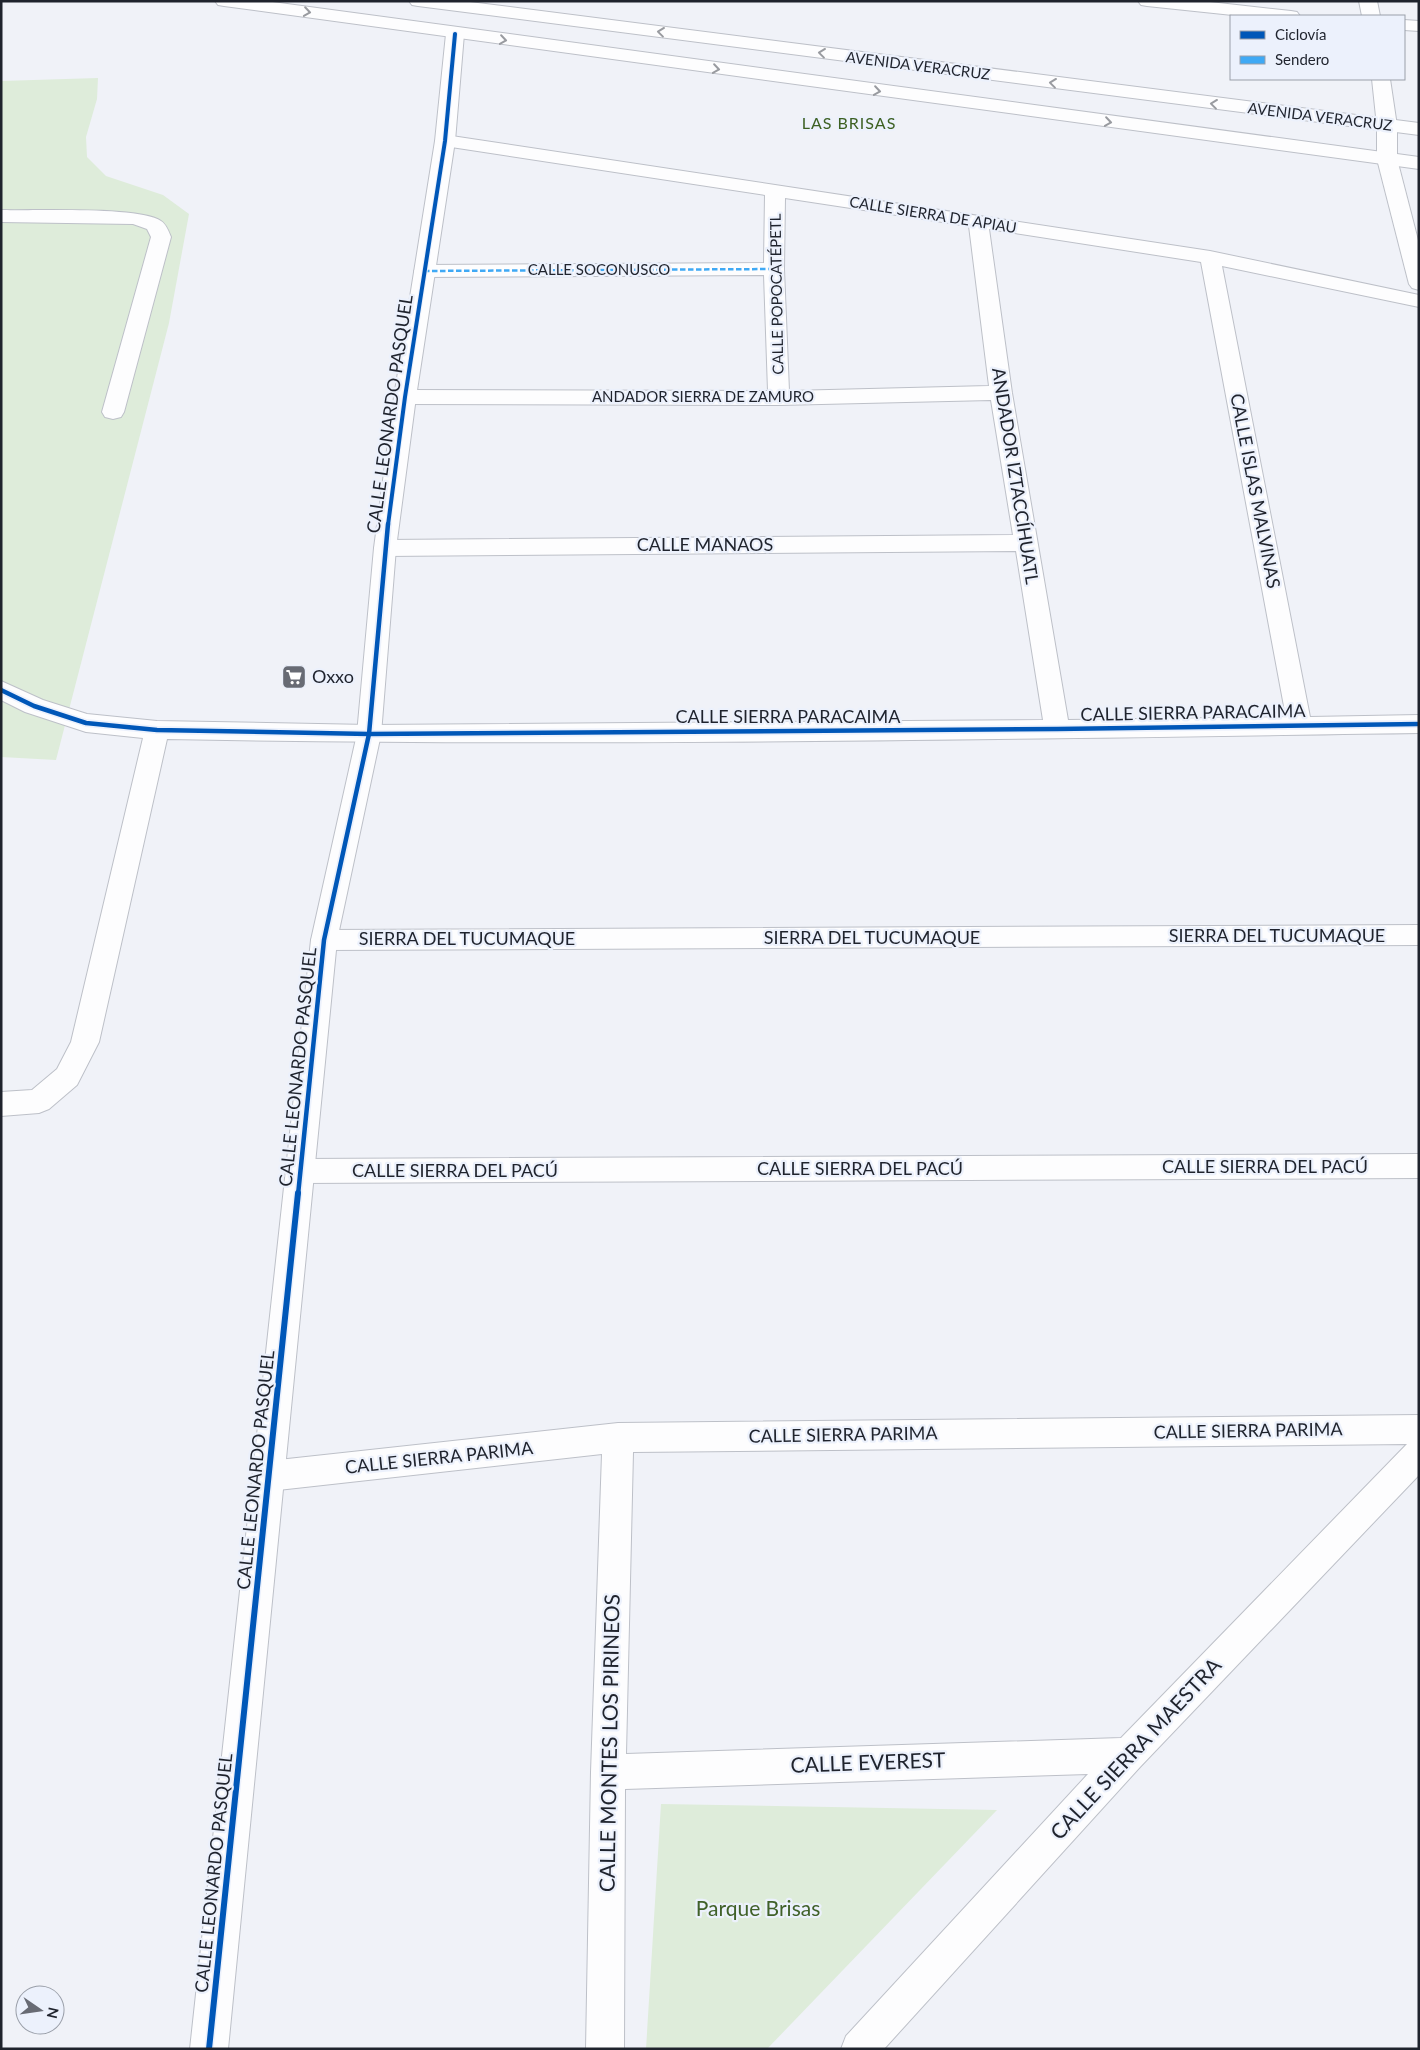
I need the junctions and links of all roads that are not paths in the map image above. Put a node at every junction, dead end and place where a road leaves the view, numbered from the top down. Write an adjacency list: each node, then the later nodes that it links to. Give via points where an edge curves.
1 (224, 1): 10 (street, AVENIDA VERACRUZ, one-way to 10)
2 (418, 1): 12 (street, AVENIDA VERACRUZ, one-way to 2)
3 (1147, 1): 5 (street)
4 (1368, 1): 7 (street)
5 (1177, 3): 6 (street)
6 (1282, 15)
7 (1371, 15)
8 (1405, 25): 9 (street)
9 (1419, 26)
10 (455, 34): 14 (street, CALLE LEONARDO PASQUEL); 15 (street, AVENIDA VERACRUZ, one-way to 15)
11 (1381, 80): 12 (street)
12 (1388, 126): 13 (street, AVENIDA VERACRUZ); 15 (street)
13 (1419, 129)
14 (445, 141): 17 (street, CALLE SIERRA DE APIAU); 22 (street, CALLE LEONARDO PASQUEL)
15 (1387, 159): 16 (street, AVENIDA VERACRUZ); 23 (street)
16 (1419, 163)
17 (775, 190): 19 (street, CALLE SIERRA DE APIAU); 21 (street, CALLE POPOCATÉPETL)
18 (1, 216): 28 (street, via 135,218 155,225 161,238)
19 (978, 222): 20 (street, CALLE SIERRA DE APIAU); 25 (street, ANDADOR IZTACCÍHUATL)
20 (1210, 257): 24 (street, CALLE SIERRA DE APIAU); 33 (street, CALLE ISLAS MALVINAS)
21 (774, 269): 22 (street, CALLE SOCONUSCO); 27 (street, CALLE POPOCATÉPETL)
22 (424, 271): 26 (street, CALLE LEONARDO PASQUEL)
23 (1419, 284)
24 (1419, 300)
25 (1001, 392): 27 (street, ANDADOR SIERRA DE ZAMURO); 29 (street, ANDADOR IZTACCÍHUATL)
26 (405, 397): 27 (street, ANDADOR SIERRA DE ZAMURO); 30 (street, CALLE LEONARDO PASQUEL)
27 (778, 398)
28 (113, 412)
29 (1025, 543): 30 (street, CALLE MANAOS); 34 (street, ANDADOR IZTACCÍHUATL)
30 (385, 548): 36 (street, CALLE LEONARDO PASQUEL)
31 (1, 690): 35 (street, CALLE SIERRA PARACAIMA, via 34,706 86,723)
32 (1419, 724): 33 (street, CALLE SIERRA PARACAIMA)
33 (1300, 726): 34 (street, CALLE SIERRA PARACAIMA)
34 (1057, 729): 36 (street, CALLE SIERRA PARACAIMA)
35 (157, 730): 36 (street, CALLE SIERRA PARACAIMA); 39 (street, via 85,1042 67,1077 39,1101)
36 (369, 734): 38 (street, CALLE LEONARDO PASQUEL)
37 (1419, 935): 38 (street, SIERRA DEL TUCUMAQUE)
38 (324, 940): 41 (street, CALLE LEONARDO PASQUEL)
39 (1, 1104)
40 (1419, 1166): 41 (street, CALLE SIERRA DEL PACÚ)
41 (301, 1172): 45 (street, CALLE LEONARDO PASQUEL)
42 (1419, 1429): 43 (street, CALLE SIERRA PARIMA)
43 (618, 1438): 45 (street, CALLE SIERRA PARIMA); 47 (street, CALLE MONTES LOS PIRINEOS)
44 (1419, 1454): 46 (street, CALLE SIERRA MAESTRA)
45 (269, 1476): 48 (street, CALLE LEONARDO PASQUEL)
46 (1128, 1755): 47 (street, CALLE EVEREST); 50 (street, CALLE SIERRA MAESTRA)
47 (608, 1772): 49 (street, CALLE MONTES LOS PIRINEOS)
48 (209, 2049)
49 (605, 2049)
50 (859, 2049)

